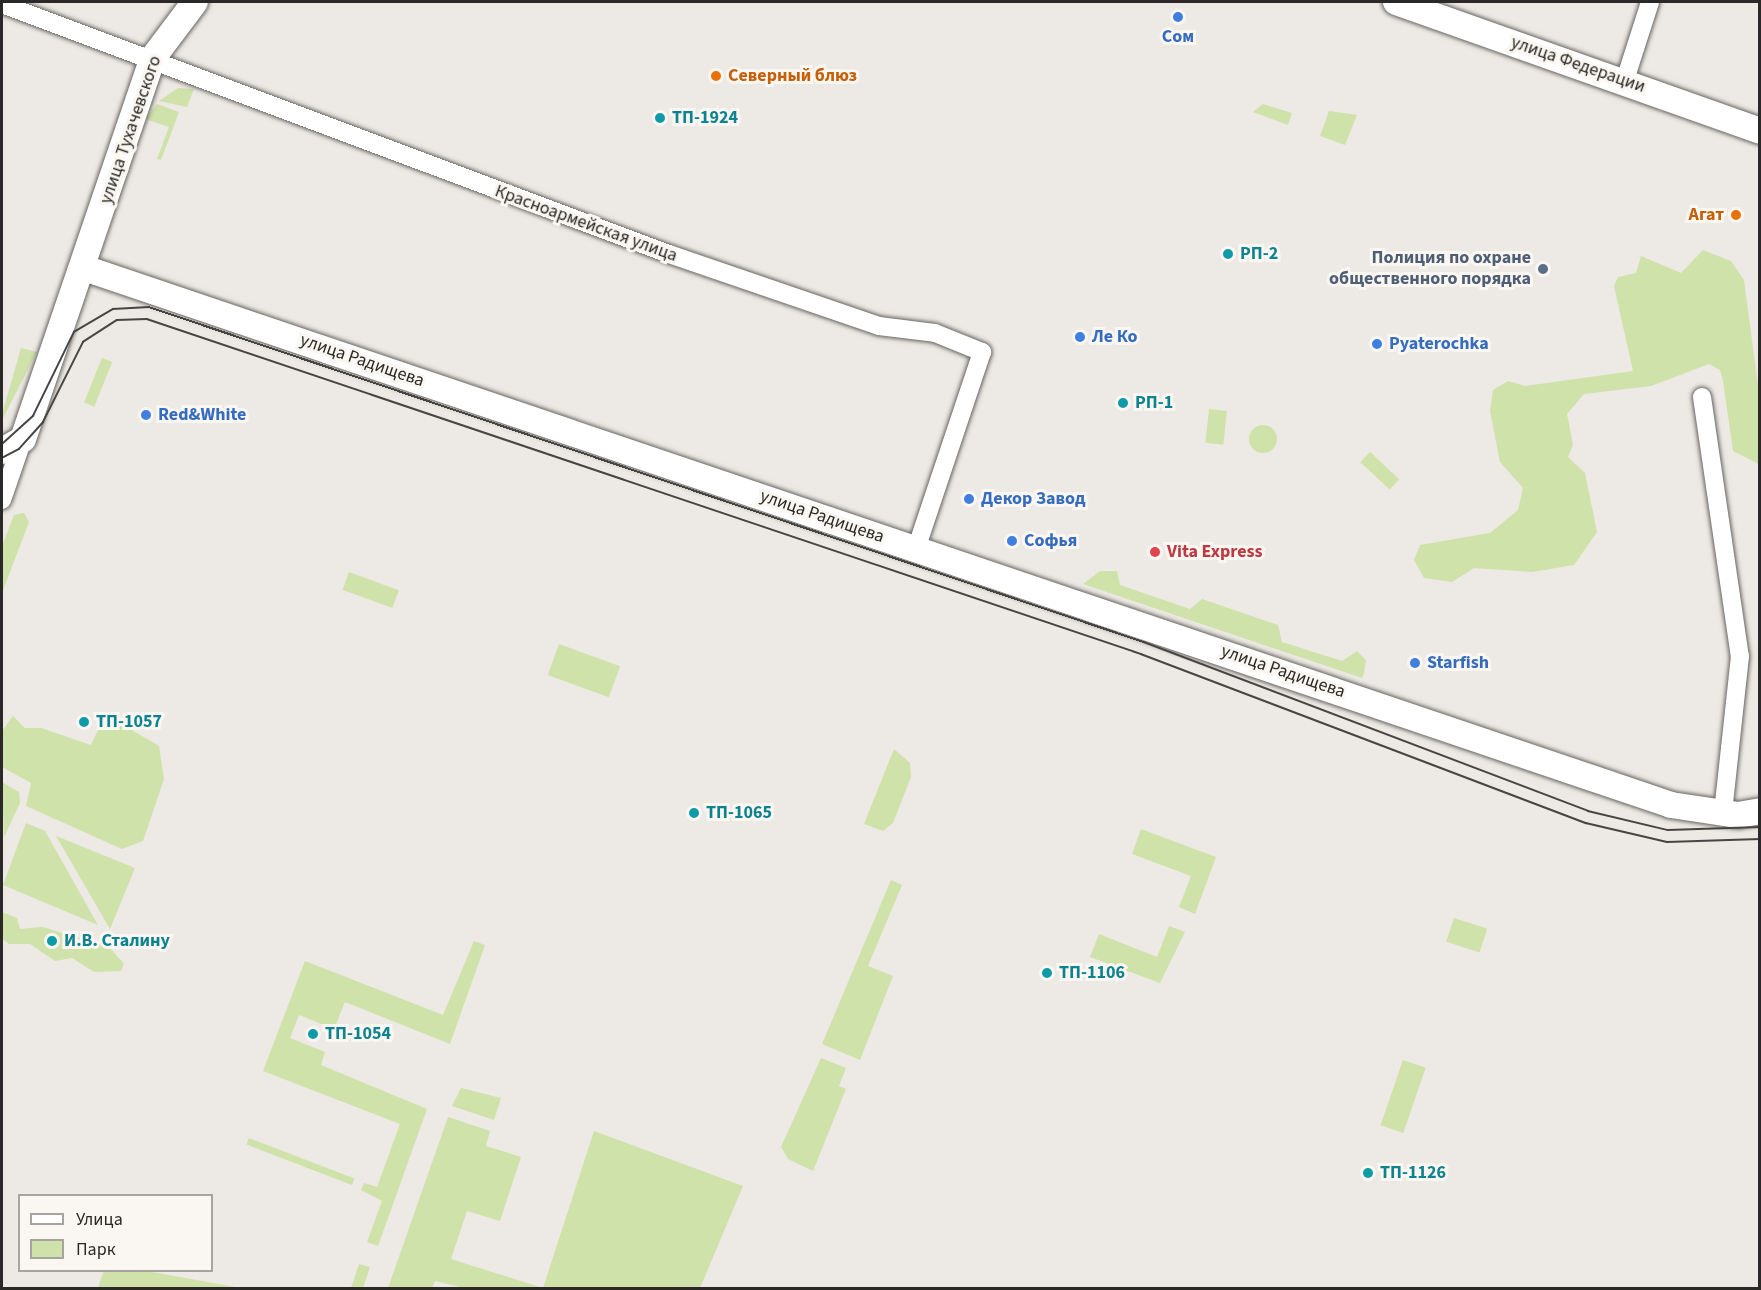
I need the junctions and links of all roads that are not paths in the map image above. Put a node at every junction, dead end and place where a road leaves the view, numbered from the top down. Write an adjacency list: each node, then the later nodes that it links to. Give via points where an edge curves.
1 (195, 2): 5 (street, улица Тухачевского)
2 (1396, 2): 6 (street, улица Федерации)
3 (1650, 2): 6 (street)
4 (2, 4): 5 (street, Красноармейская улица)
5 (152, 59): 8 (street, улица Тухачевского); 12 (street, Красноармейская улица, via 669,254 879,326 935,333 982,352)
6 (1625, 80): 7 (street, улица Федерации)
7 (1760, 131)
8 (84, 268): 10 (street); 12 (street, улица Радищева)
9 (1702, 397): 14 (street, via 1740,656)
10 (12, 445): 11 (street)
11 (2, 501)
12 (916, 549): 14 (street, улица Радищева, via 1671,805)
13 (1760, 811): 14 (street, улица Радищева)
14 (1723, 813)

